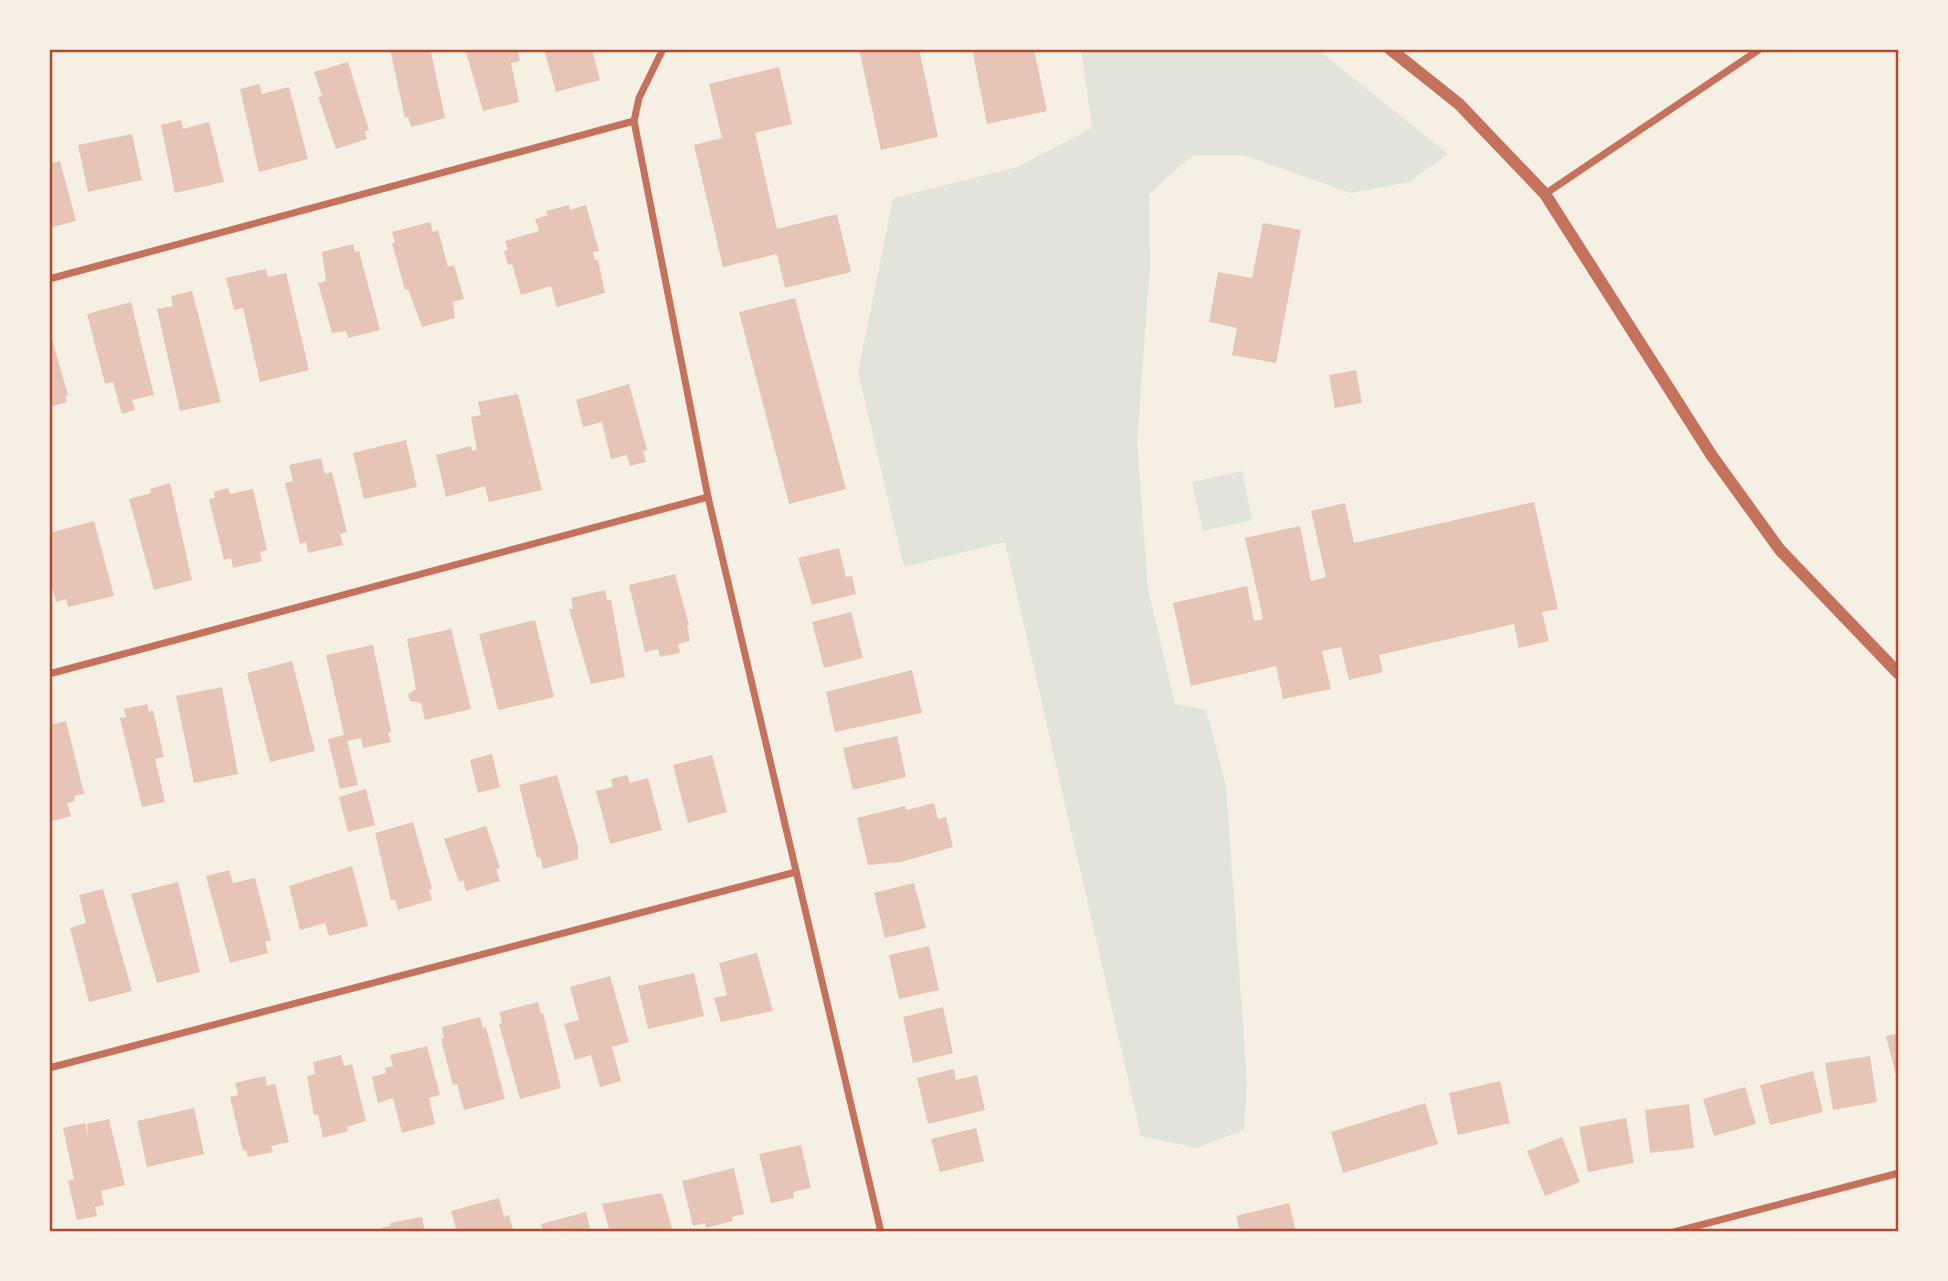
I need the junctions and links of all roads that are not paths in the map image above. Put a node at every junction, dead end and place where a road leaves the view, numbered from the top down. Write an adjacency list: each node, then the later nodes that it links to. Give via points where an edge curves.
1 (663, 49): 4 (street, via 639,98)
2 (1390, 49): 5 (street, via 1459,104)
3 (1760, 49): 5 (street)
4 (634, 121): 6 (street); 7 (street)
5 (1545, 194): 9 (street, via 1705,444 1780,550)
6 (49, 279)
7 (708, 497): 8 (street); 10 (street)
8 (49, 674)
9 (1899, 674)
10 (796, 872): 11 (street); 13 (street)
11 (49, 1068)
12 (1899, 1173): 14 (street)
13 (881, 1232)
14 (1674, 1232)

